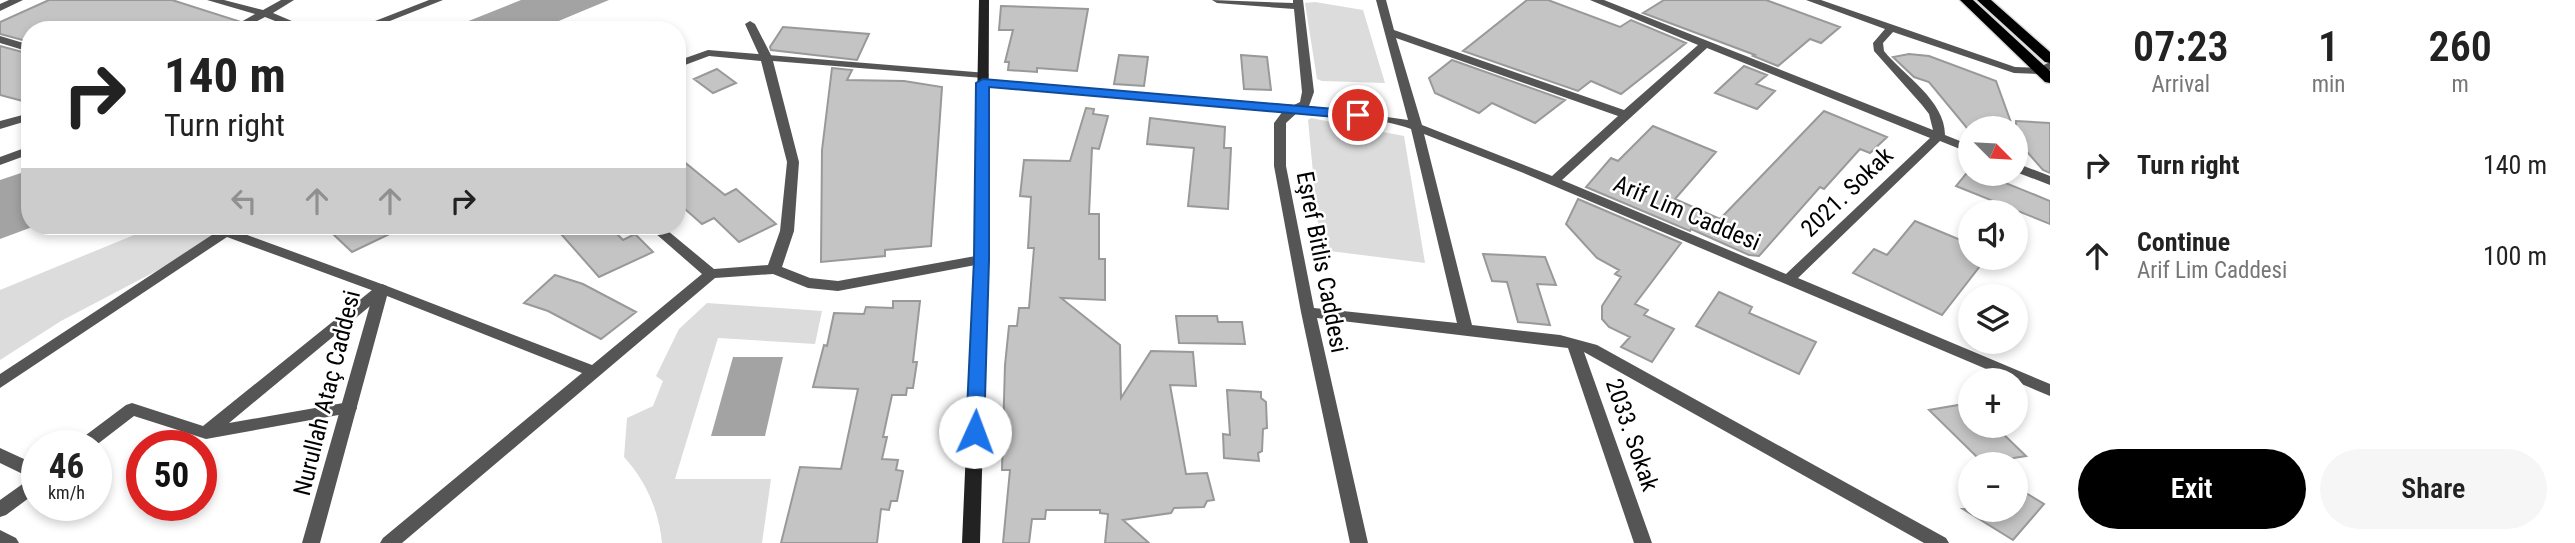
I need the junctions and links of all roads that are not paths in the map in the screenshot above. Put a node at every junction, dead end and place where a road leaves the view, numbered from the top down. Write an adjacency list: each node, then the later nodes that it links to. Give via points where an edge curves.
1 (18, 0): 13 (street)
2 (212, 0): 14 (street)
3 (289, 0): 14 (street)
4 (438, 0): 17 (street)
5 (984, 0): 27 (main road)
6 (1217, 0): 12 (street)
7 (1381, 0): 20 (street)
8 (1595, 0): 22 (street)
9 (1811, 0): 19 (street)
10 (1966, 0): 26 (main road)
11 (1983, 0): 26 (main road)
12 (1298, 3): 28 (street, Eşref Bitlis Caddesi, via 1308,92)
13 (0, 8)
14 (264, 13): 15 (street); 16 (street)
15 (249, 21)
16 (285, 21)
17 (381, 21)
18 (750, 24): 24 (street)
19 (1891, 29): 26 (street, via 2014,70); 33 (street, via 1878,43 1878,51 1929,106 1939,123)
20 (1389, 32): 29 (street); 32 (street)
21 (0, 39): 23 (street)
22 (1706, 43): 29 (street); 33 (street)
23 (21, 46)
24 (766, 57): 25 (street, Arif Lim Caddesi, via 708,53); 27 (street, Arif Lim Caddesi); 44 (street, via 793,162 787,231)
25 (686, 62)
26 (2048, 68)
27 (983, 79): 28 (street, Arif Lim Caddesi); 43 (main road)
28 (1298, 109): 32 (street, Arif Lim Caddesi); 48 (street, Eşref Bitlis Caddesi, via 1280,122 1280,166)
29 (1626, 115): 38 (street)
30 (21, 119): 31 (street)
31 (0, 125)
32 (1416, 126): 38 (street, Arif Lim Caddesi); 49 (street)
33 (1938, 136): 34 (street); 46 (street, 2021. Sokak)
34 (1958, 144)
35 (21, 153): 36 (street)
36 (0, 161)
37 (2028, 172): 39 (street)
38 (1553, 181): 46 (street, Arif Lim Caddesi)
39 (2050, 181)
40 (221, 235): 52 (street)
41 (234, 235): 47 (street, Nurullah Ataç Caddesi)
42 (664, 235): 45 (street)
43 (981, 260): 44 (street, via 838,286 808,283); 67 (main road)
44 (774, 269): 45 (street)
45 (711, 274): 51 (street)
46 (1788, 280): 53 (street, Arif Lim Caddesi)
47 (382, 289): 51 (street); 54 (street, Nurullah Ataç Caddesi); 57 (street)
48 (1308, 312): 49 (street); 68 (street, Eşref Bitlis Caddesi)
49 (1466, 330): 50 (street)
50 (1574, 344): 69 (street, 2033. Sokak); 70 (street, via 1592,349)
51 (596, 372): 66 (street)
52 (0, 382)
53 (2050, 390)
54 (349, 408): 58 (street); 65 (street, Nurullah Ataç Caddesi)
55 (104, 430): 56 (street, via 132,409)
56 (197, 430)
57 (210, 430)
58 (217, 431)
59 (0, 456): 60 (street)
60 (21, 466)
61 (21, 494): 62 (street)
62 (0, 510)
63 (0, 538): 64 (street)
64 (9, 543)
65 (311, 543)
66 (389, 543)
67 (971, 543)
68 (1359, 543)
69 (1643, 543)
70 (1940, 543)

